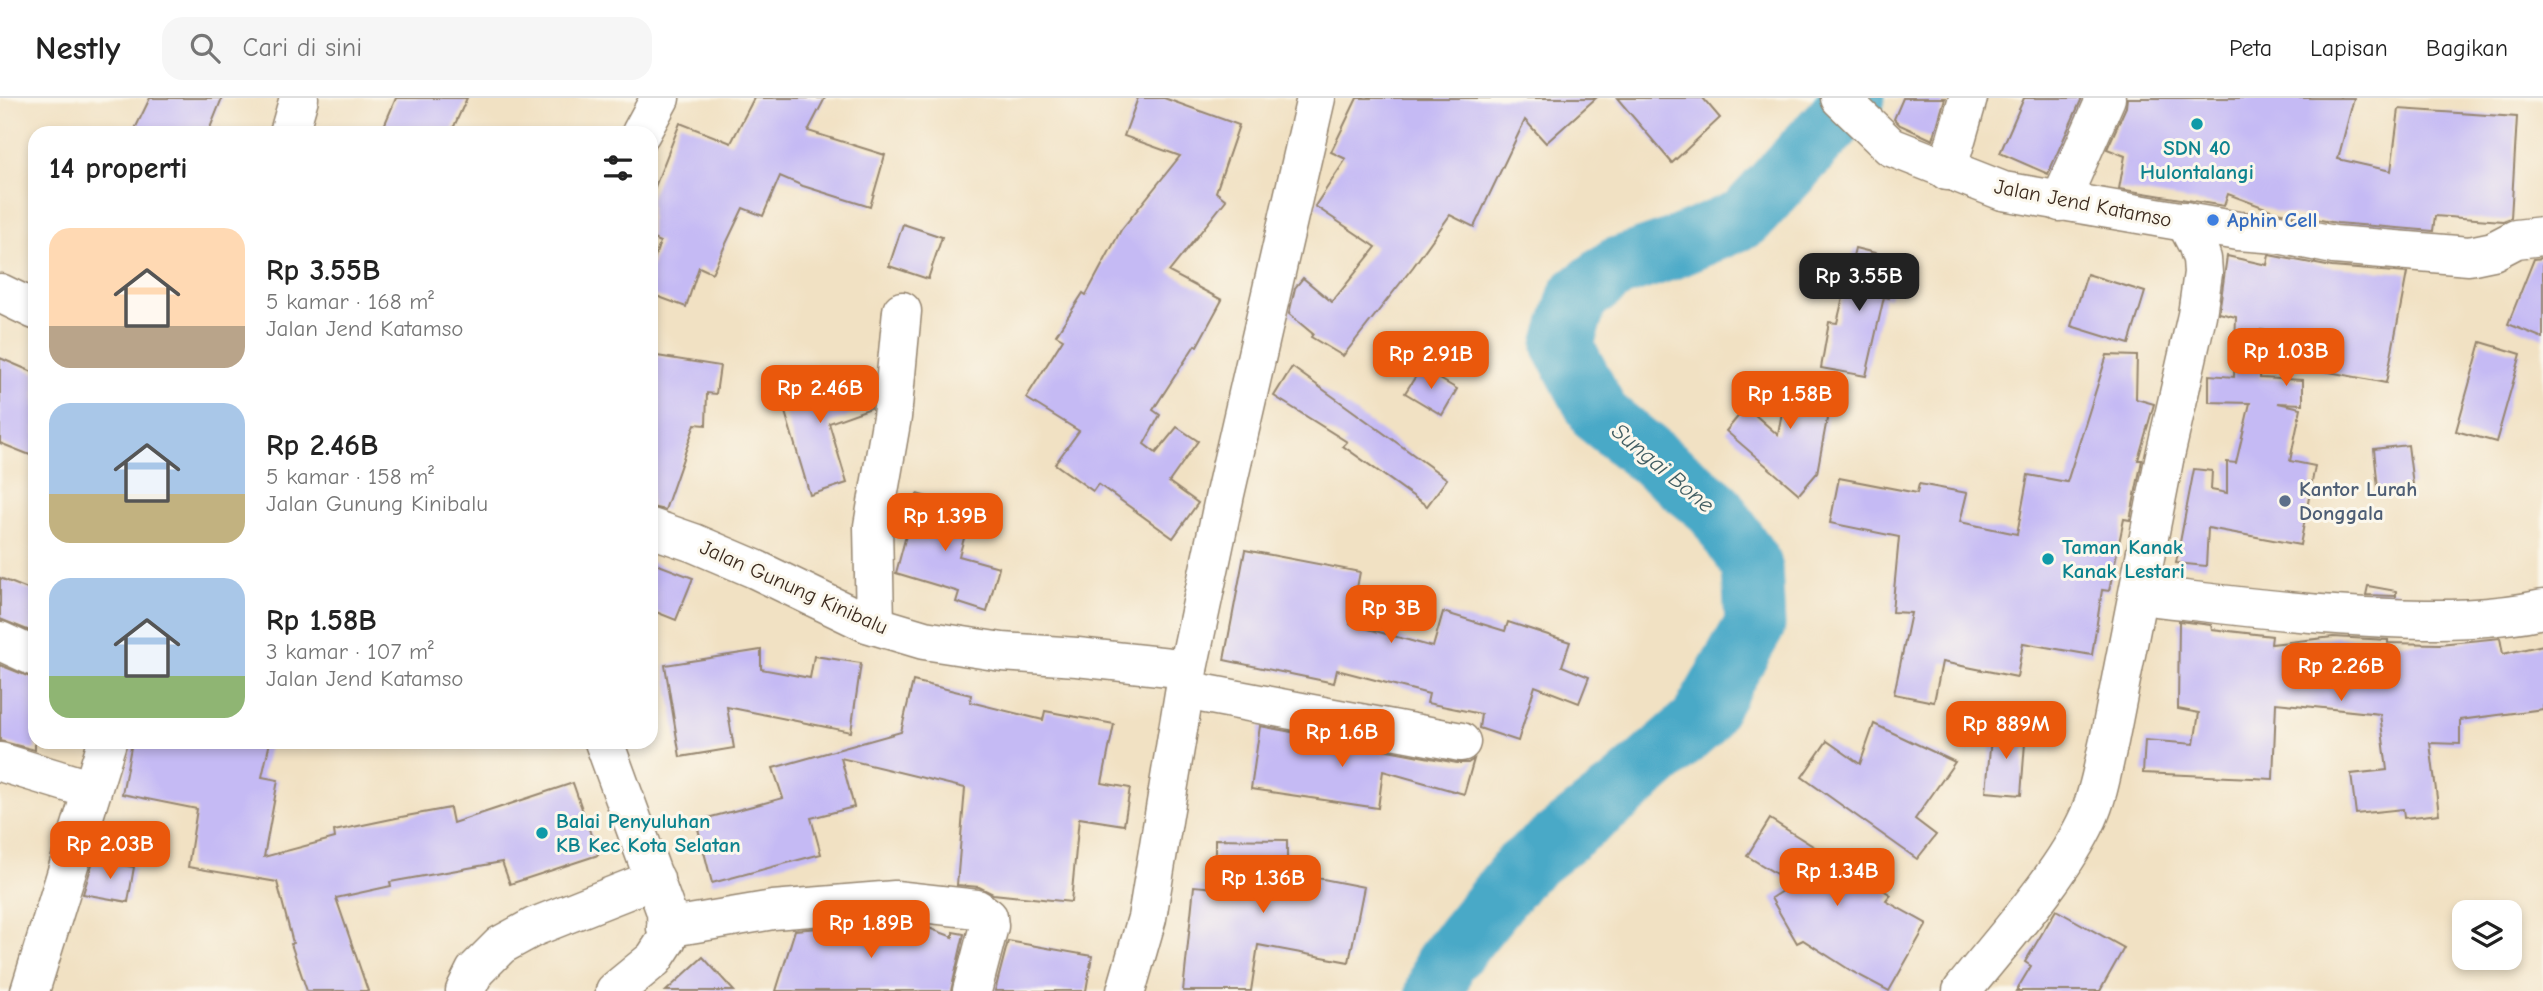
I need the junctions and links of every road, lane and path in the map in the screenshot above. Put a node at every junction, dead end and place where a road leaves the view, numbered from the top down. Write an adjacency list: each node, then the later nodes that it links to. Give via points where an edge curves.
1 (299, 98): 7 (street)
2 (660, 98): 8 (street)
3 (1316, 98): 22 (street)
4 (1840, 98): 9 (street, Jalan Jend Katamso, via 1891,147)
5 (1968, 98): 9 (street)
6 (2106, 98): 10 (street)
7 (291, 126)
8 (644, 126)
9 (1947, 171): 10 (street, Jalan Jend Katamso, via 2003,191)
10 (2060, 202): 11 (street, Jalan Jend Katamso)
11 (2185, 222): 12 (street, Jalan Jend Katamso, via 2334,245 2469,256 2516,239); 17 (street, via 2197,244 2203,273)
12 (2543, 236)
13 (0, 293): 14 (street)
14 (28, 307)
15 (902, 311): 19 (street, via 892,418 873,526)
16 (658, 530): 19 (street, Jalan Gunung Kinibalu)
17 (2138, 595): 18 (street, via 2334,616 2443,620); 35 (street, via 2089,816 2056,871)
18 (2543, 609)
19 (875, 625): 22 (street, Jalan Gunung Kinibalu, via 966,648)
20 (0, 641): 21 (street)
21 (28, 654)
22 (1186, 680): 23 (street, Jalan Gunung Kinibalu); 34 (street, via 1147,918)
23 (1461, 742)
24 (105, 749): 27 (street)
25 (607, 749): 28 (street)
26 (0, 762): 27 (street)
27 (92, 790): 30 (street)
28 (654, 879): 29 (street); 31 (street, via 501,945 475,971)
29 (667, 928): 32 (street, via 667,939 654,959); 33 (street, via 773,910 895,900 977,909 988,917 989,926)
30 (30, 991)
31 (465, 991)
32 (615, 991)
33 (972, 991)
34 (1126, 991)
35 (1962, 991)

